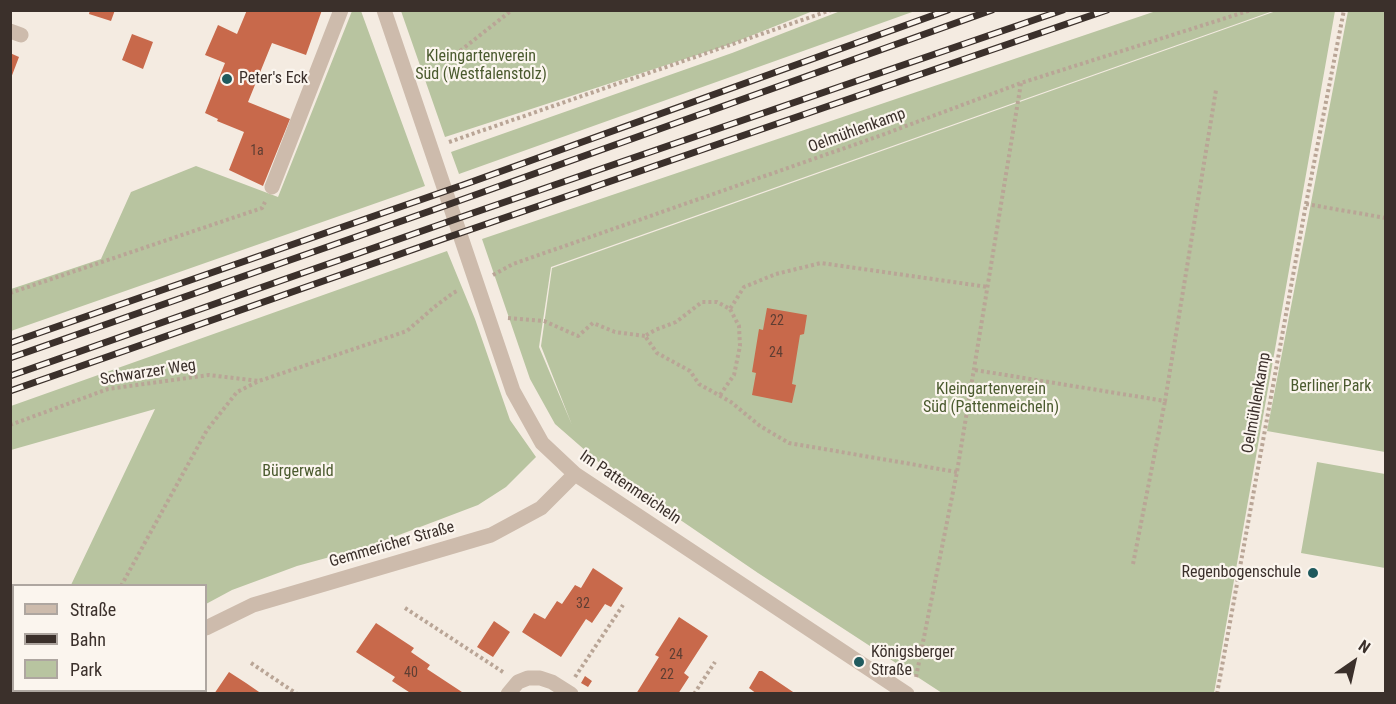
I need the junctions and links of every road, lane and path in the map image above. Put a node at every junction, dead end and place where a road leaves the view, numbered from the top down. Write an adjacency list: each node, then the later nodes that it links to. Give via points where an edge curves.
1 (341, 10): 11 (street)
2 (384, 10): 10 (street, Im Pattenmeicheln)
3 (831, 10): 10 (path)
4 (1251, 10): 8 (path, Oelmühlenkamp)
5 (1344, 10): 12 (path, Oelmühlenkamp)
6 (511, 11): 7 (path)
7 (446, 62)
8 (1022, 82): 14 (path, Oelmühlenkamp, via 513,264); 15 (path)
9 (1216, 90): 23 (path)
10 (430, 148): 14 (street, Im Pattenmeicheln)
11 (272, 186): 16 (path, via 262,208)
12 (1306, 204): 13 (path); 40 (path, Oelmühlenkamp)
13 (1386, 218)
14 (476, 285): 18 (street, Im Pattenmeicheln); 21 (path, Oelmühlenkamp, via 453,293 407,331)
15 (988, 287): 17 (path, via 820,263 744,287); 20 (path)
16 (10, 293)
17 (730, 309): 19 (path, via 717,302 702,302 676,322); 22 (path, via 740,326 740,346 734,375)
18 (487, 316): 19 (path, via 543,321 578,336 593,323 615,332); 26 (street, Im Pattenmeicheln, via 513,392 542,443)
19 (645, 336): 22 (path, via 657,353 677,362 699,384)
20 (975, 370): 23 (path); 25 (path)
21 (259, 381): 24 (path, Schwarzer Weg, via 208,375 108,389); 28 (path, via 237,392 207,430)
22 (720, 395): 25 (path, via 789,444)
23 (1165, 401): 27 (path)
24 (10, 425)
25 (957, 472): 35 (path, via 920,666)
26 (575, 474): 31 (street, Gemmericher Straße, via 541,508 491,535 253,605); 35 (street, Im Pattenmeicheln)
27 (1133, 564)
28 (122, 584)
29 (623, 605): 36 (path)
30 (405, 608): 34 (path)
31 (207, 628)
32 (715, 662): 39 (path)
33 (251, 663): 37 (path)
34 (519, 682): 36 (street, via 540,678); 38 (street)
35 (911, 687)
36 (569, 692)
37 (297, 693)
38 (508, 693)
39 (694, 693)
40 (1217, 693)

